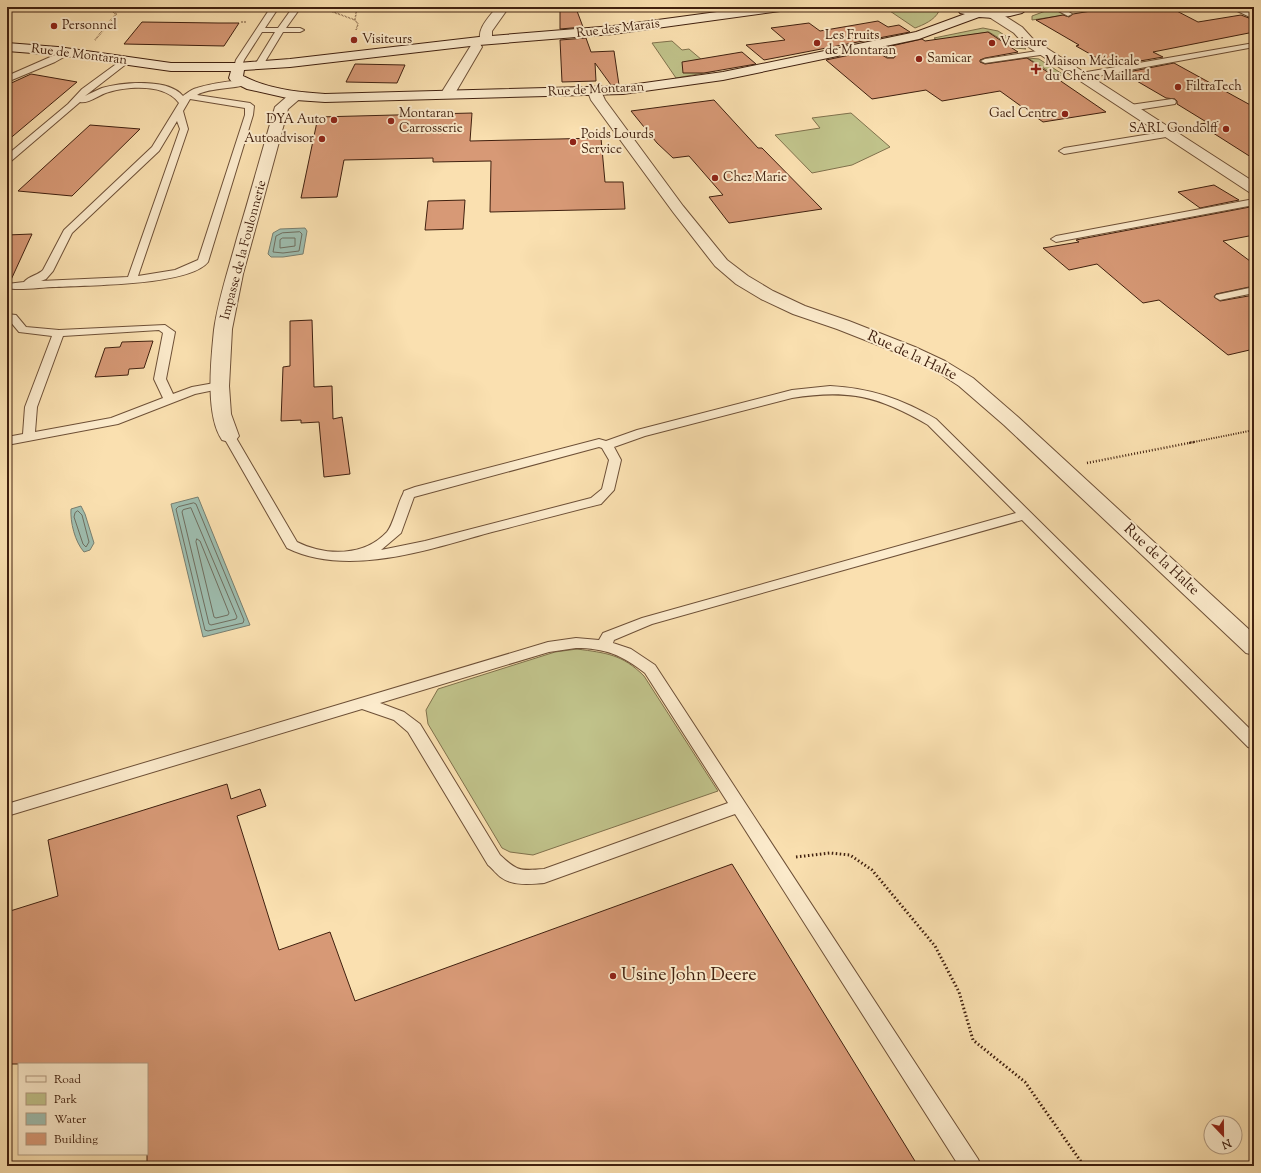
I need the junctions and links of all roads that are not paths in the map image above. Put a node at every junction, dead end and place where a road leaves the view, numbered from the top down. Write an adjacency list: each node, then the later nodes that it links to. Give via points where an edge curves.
1 (275, 7): 14 (lane)
2 (297, 7): 16 (lane)
3 (503, 7): 18 (street)
4 (780, 7): 18 (street, Rue des Marais, via 632,28)
5 (956, 7): 9 (street, Rue de Montaran); 13 (street, Rue de Montaran)
6 (1055, 7): 11 (lane)
7 (1234, 7): 12 (lane)
8 (1021, 9): 10 (street, Rue de Montaran); 15 (street)
9 (979, 13): 10 (street, Rue de Montaran); 13 (street, Rue de Montaran)
10 (993, 14): 15 (street)
11 (1068, 14)
12 (1254, 17)
13 (943, 26): 19 (street, Rue de Montaran, via 919,35)
14 (260, 30): 16 (lane); 29 (lane)
15 (1018, 30): 22 (street)
16 (278, 32): 17 (lane); 28 (lane)
17 (298, 32)
18 (480, 43): 25 (street, Rue des Marais); 35 (street)
19 (875, 45): 24 (lane); 33 (street, Rue de Montaran, via 682,82)
20 (1254, 45): 30 (lane)
21 (8, 48): 23 (street, Rue de Montaran)
22 (1044, 52): 27 (lane); 30 (street)
23 (67, 53): 26 (street, Rue de Montaran); 31 (lane)
24 (891, 55)
25 (291, 60): 28 (street, Rue de Montaran)
26 (126, 61): 29 (street, Rue de Montaran, via 171,67); 38 (lane, via 85,91)
27 (985, 61)
28 (260, 62): 29 (street, Rue de Montaran); 32 (street, via 254,77)
29 (239, 63): 32 (street, via 236,78)
30 (1081, 76): 39 (street)
31 (7, 79)
32 (245, 83): 34 (street, Rue de Montaran); 37 (lane, via 198,90)
33 (594, 92): 35 (street, Rue de Montaran); 61 (street, Rue de la Halte, via 678,209 722,263 742,280 800,310 910,351 939,365 972,387)
34 (296, 96): 35 (street, Rue de Montaran); 52 (street, Impasse de la Foulonnerie, via 282,107 235,274 223,329)
35 (447, 96)
36 (1172, 102): 39 (lane)
37 (184, 103): 38 (lane, via 174,92 127,86 104,91); 46 (lane, via 184,129); 46 (lane, via 250,106 203,262 178,273); 47 (lane, via 156,149 68,232 48,271 42,277)
38 (71, 106): 42 (lane)
39 (1130, 108): 40 (street)
40 (1169, 134): 41 (lane); 43 (street)
41 (1064, 151)
42 (7, 160)
43 (1254, 189)
44 (1254, 202): 45 (lane)
45 (1056, 239)
46 (132, 279): 47 (lane)
47 (9, 286)
48 (1254, 290): 49 (lane)
49 (1220, 297)
50 (7, 317): 51 (lane, via 12,317 23,330)
51 (59, 333): 53 (lane, via 161,327 169,332 160,379); 55 (lane, via 31,407)
52 (220, 386): 53 (lane, via 192,391); 54 (street, Impasse de la Foulonnerie, via 221,414)
53 (170, 399): 55 (lane, via 114,421)
54 (229, 436): 59 (lane, via 292,545 307,552 323,555)
55 (29, 437): 56 (lane)
56 (7, 441)
57 (606, 445): 58 (lane, via 641,433 792,394 829,390 864,393 898,402 932,422); 59 (lane, via 599,443 409,494 394,533 378,546); 59 (lane, via 615,460 608,490 596,501 410,550)
58 (1025, 515): 60 (lane, via 647,622 608,637); 63 (lane)
59 (352, 556)
60 (604, 645): 62 (lane, via 570,642 548,647); 64 (lane, via 629,654 650,669)
61 (1254, 647)
62 (363, 703): 64 (lane, via 399,716 414,728 494,860 510,874 544,876); 65 (lane)
63 (1254, 743)
64 (738, 806): 66 (lane)
65 (7, 810)
66 (971, 1166)

